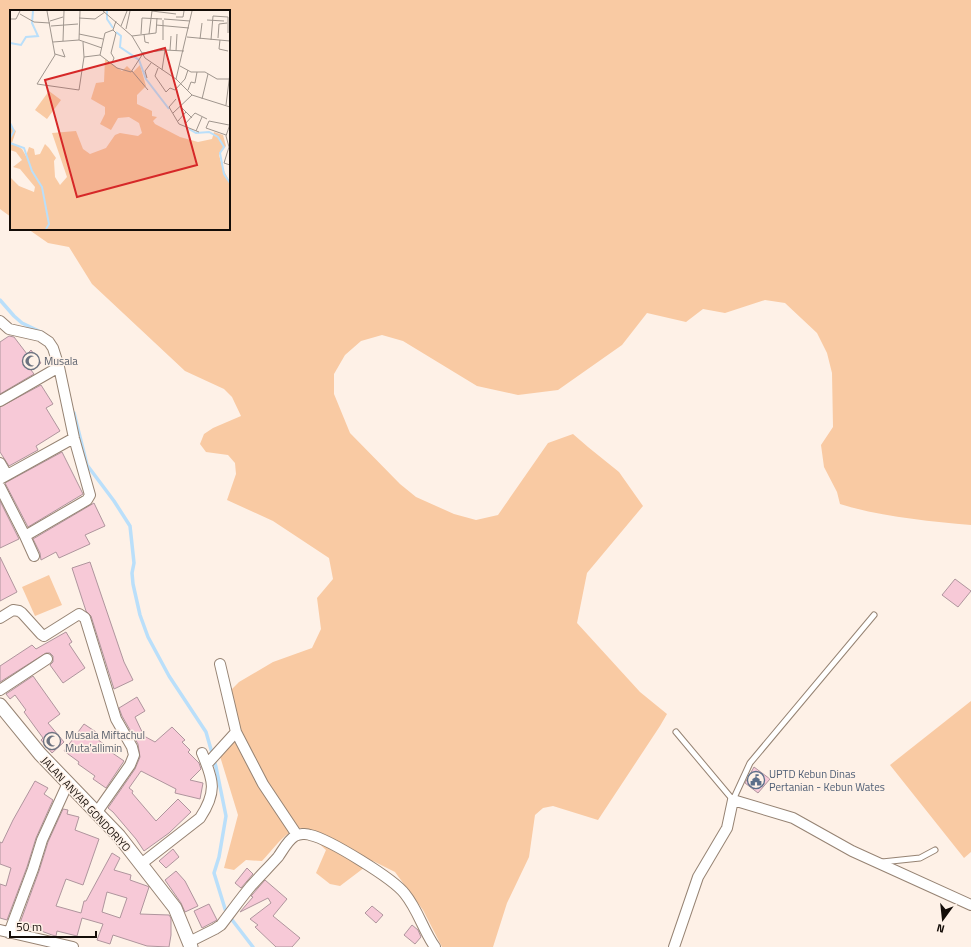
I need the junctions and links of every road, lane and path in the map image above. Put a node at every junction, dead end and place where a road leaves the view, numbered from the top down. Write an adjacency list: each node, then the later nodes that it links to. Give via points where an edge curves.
1 (0, 321): 2 (street)
2 (4, 331): 3 (street, via 40,336 53,348)
3 (59, 367): 4 (street); 5 (street)
4 (0, 401)
5 (74, 438): 7 (street); 9 (street, via 89,498)
6 (0, 463): 7 (street)
7 (4, 477)
8 (0, 487): 9 (street)
9 (25, 536): 10 (street)
10 (34, 556)
11 (874, 615): 22 (lane, via 750,763)
12 (0, 618): 23 (street, via 13,610 20,611 44,636 79,614 84,618 116,720 132,747 134,756 130,766)
13 (47, 659): 15 (street)
14 (220, 664): 17 (street)
15 (0, 690)
16 (0, 705): 21 (street, JALAN ANYAR GONDORIYO, via 40,754)
17 (236, 732): 20 (street); 24 (street, via 264,784)
18 (676, 732): 22 (lane)
19 (202, 753): 20 (street)
20 (208, 762): 27 (street, via 212,780 211,799 200,818)
21 (68, 783): 23 (street, JALAN ANYAR GONDORIYO); 29 (street)
22 (733, 800): 26 (street, via 793,818); 33 (street, via 727,828 698,877)
23 (97, 812): 27 (street, JALAN ANYAR GONDORIYO)
24 (297, 835): 30 (street, via 221,925); 31 (street, via 308,834 323,839 391,880 413,905)
25 (935, 850): 26 (lane, via 920,858)
26 (877, 863): 28 (street)
27 (141, 864): 30 (street, JALAN ANYAR GONDORIYO, via 175,908)
28 (971, 905)
29 (5, 932): 32 (street)
30 (190, 944)
31 (429, 944)
32 (73, 947)
33 (674, 947)

